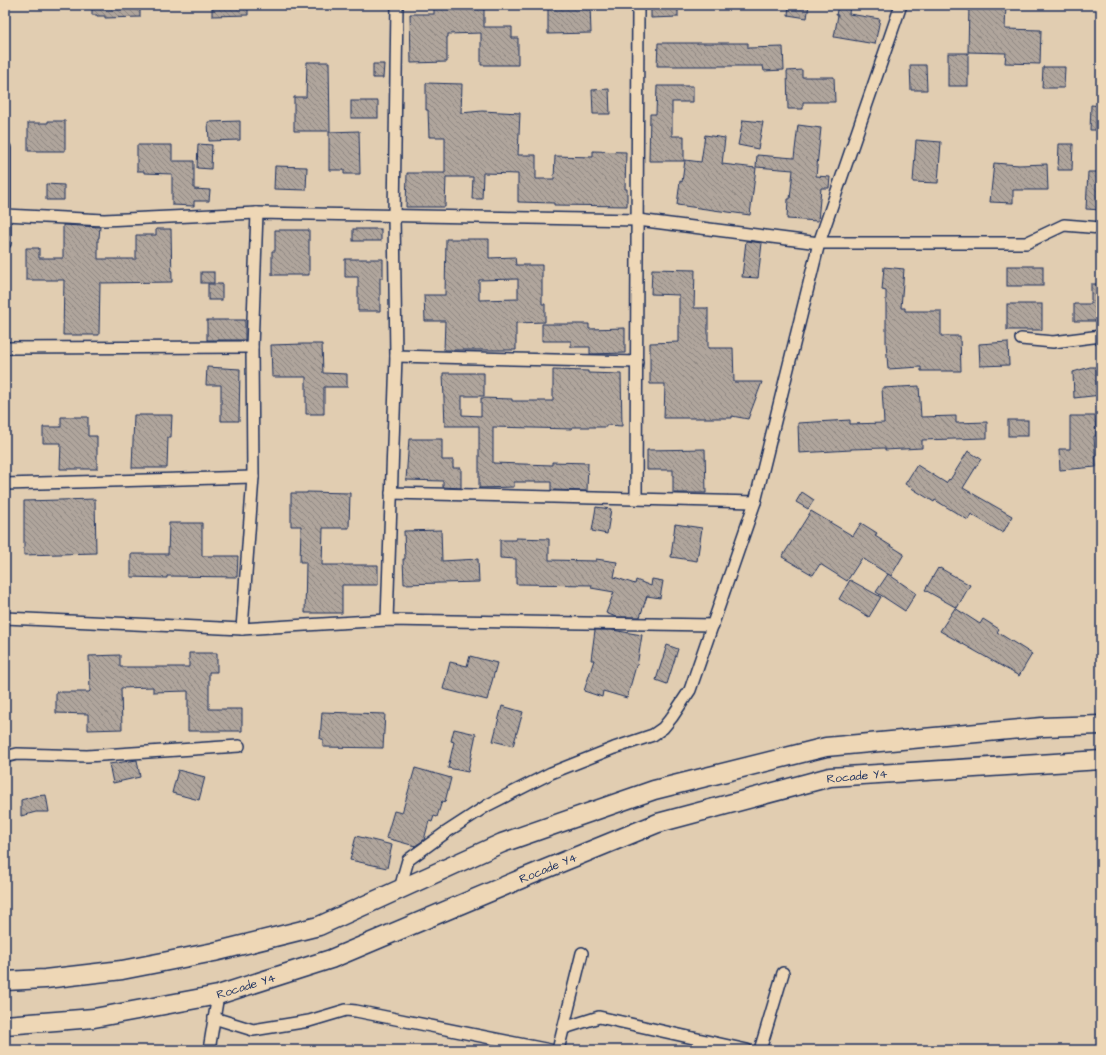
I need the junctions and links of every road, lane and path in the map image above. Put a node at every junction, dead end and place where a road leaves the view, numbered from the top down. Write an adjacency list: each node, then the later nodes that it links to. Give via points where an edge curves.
1 (397, 5): 7 (street)
2 (638, 5): 8 (street)
3 (901, 5): 11 (street)
4 (5, 148): 6 (street)
5 (257, 213): 6 (street, via 104,220); 7 (street); 14 (street)
6 (5, 215): 10 (street)
7 (394, 216): 8 (street); 16 (street)
8 (638, 220): 11 (street); 17 (street)
9 (1101, 228): 11 (street, via 1064,225 1026,243)
10 (5, 243)
11 (819, 243): 22 (street)
12 (1101, 336): 13 (street, via 1052,342)
13 (1021, 339)
14 (252, 346): 15 (street); 18 (street)
15 (5, 348)
16 (396, 356): 17 (street); 20 (street)
17 (637, 362): 21 (street)
18 (253, 477): 19 (street); 26 (street)
19 (5, 484)
20 (391, 493): 21 (street); 24 (street)
21 (636, 498): 22 (street)
22 (755, 502): 25 (street)
23 (5, 618): 26 (street)
24 (387, 620): 25 (street); 26 (street)
25 (713, 625): 31 (street, via 690,690 663,728 652,735 551,773 488,804 408,860)
26 (242, 629)
27 (1101, 725): 31 (highway, via 1042,727 826,747 654,790 502,843)
28 (238, 746): 29 (street, via 87,756 17,754)
29 (5, 757)
30 (1101, 760): 37 (highway, Rocade Y4, via 830,777 658,823 331,959)
31 (400, 889): 34 (highway, via 319,926 214,952)
32 (582, 953): 40 (street)
33 (5, 969): 34 (highway)
34 (122, 970): 36 (highway)
35 (783, 973): 45 (street)
36 (5, 981)
37 (218, 995): 38 (street); 39 (highway, Rocade Y4, via 94,1018)
38 (214, 1018): 41 (street); 42 (street, via 253,1030 308,1021 346,1010)
39 (5, 1025)
40 (564, 1028): 43 (street); 44 (street, via 599,1017)
41 (209, 1050)
42 (550, 1050)
43 (558, 1050)
44 (747, 1050)
45 (760, 1050)

